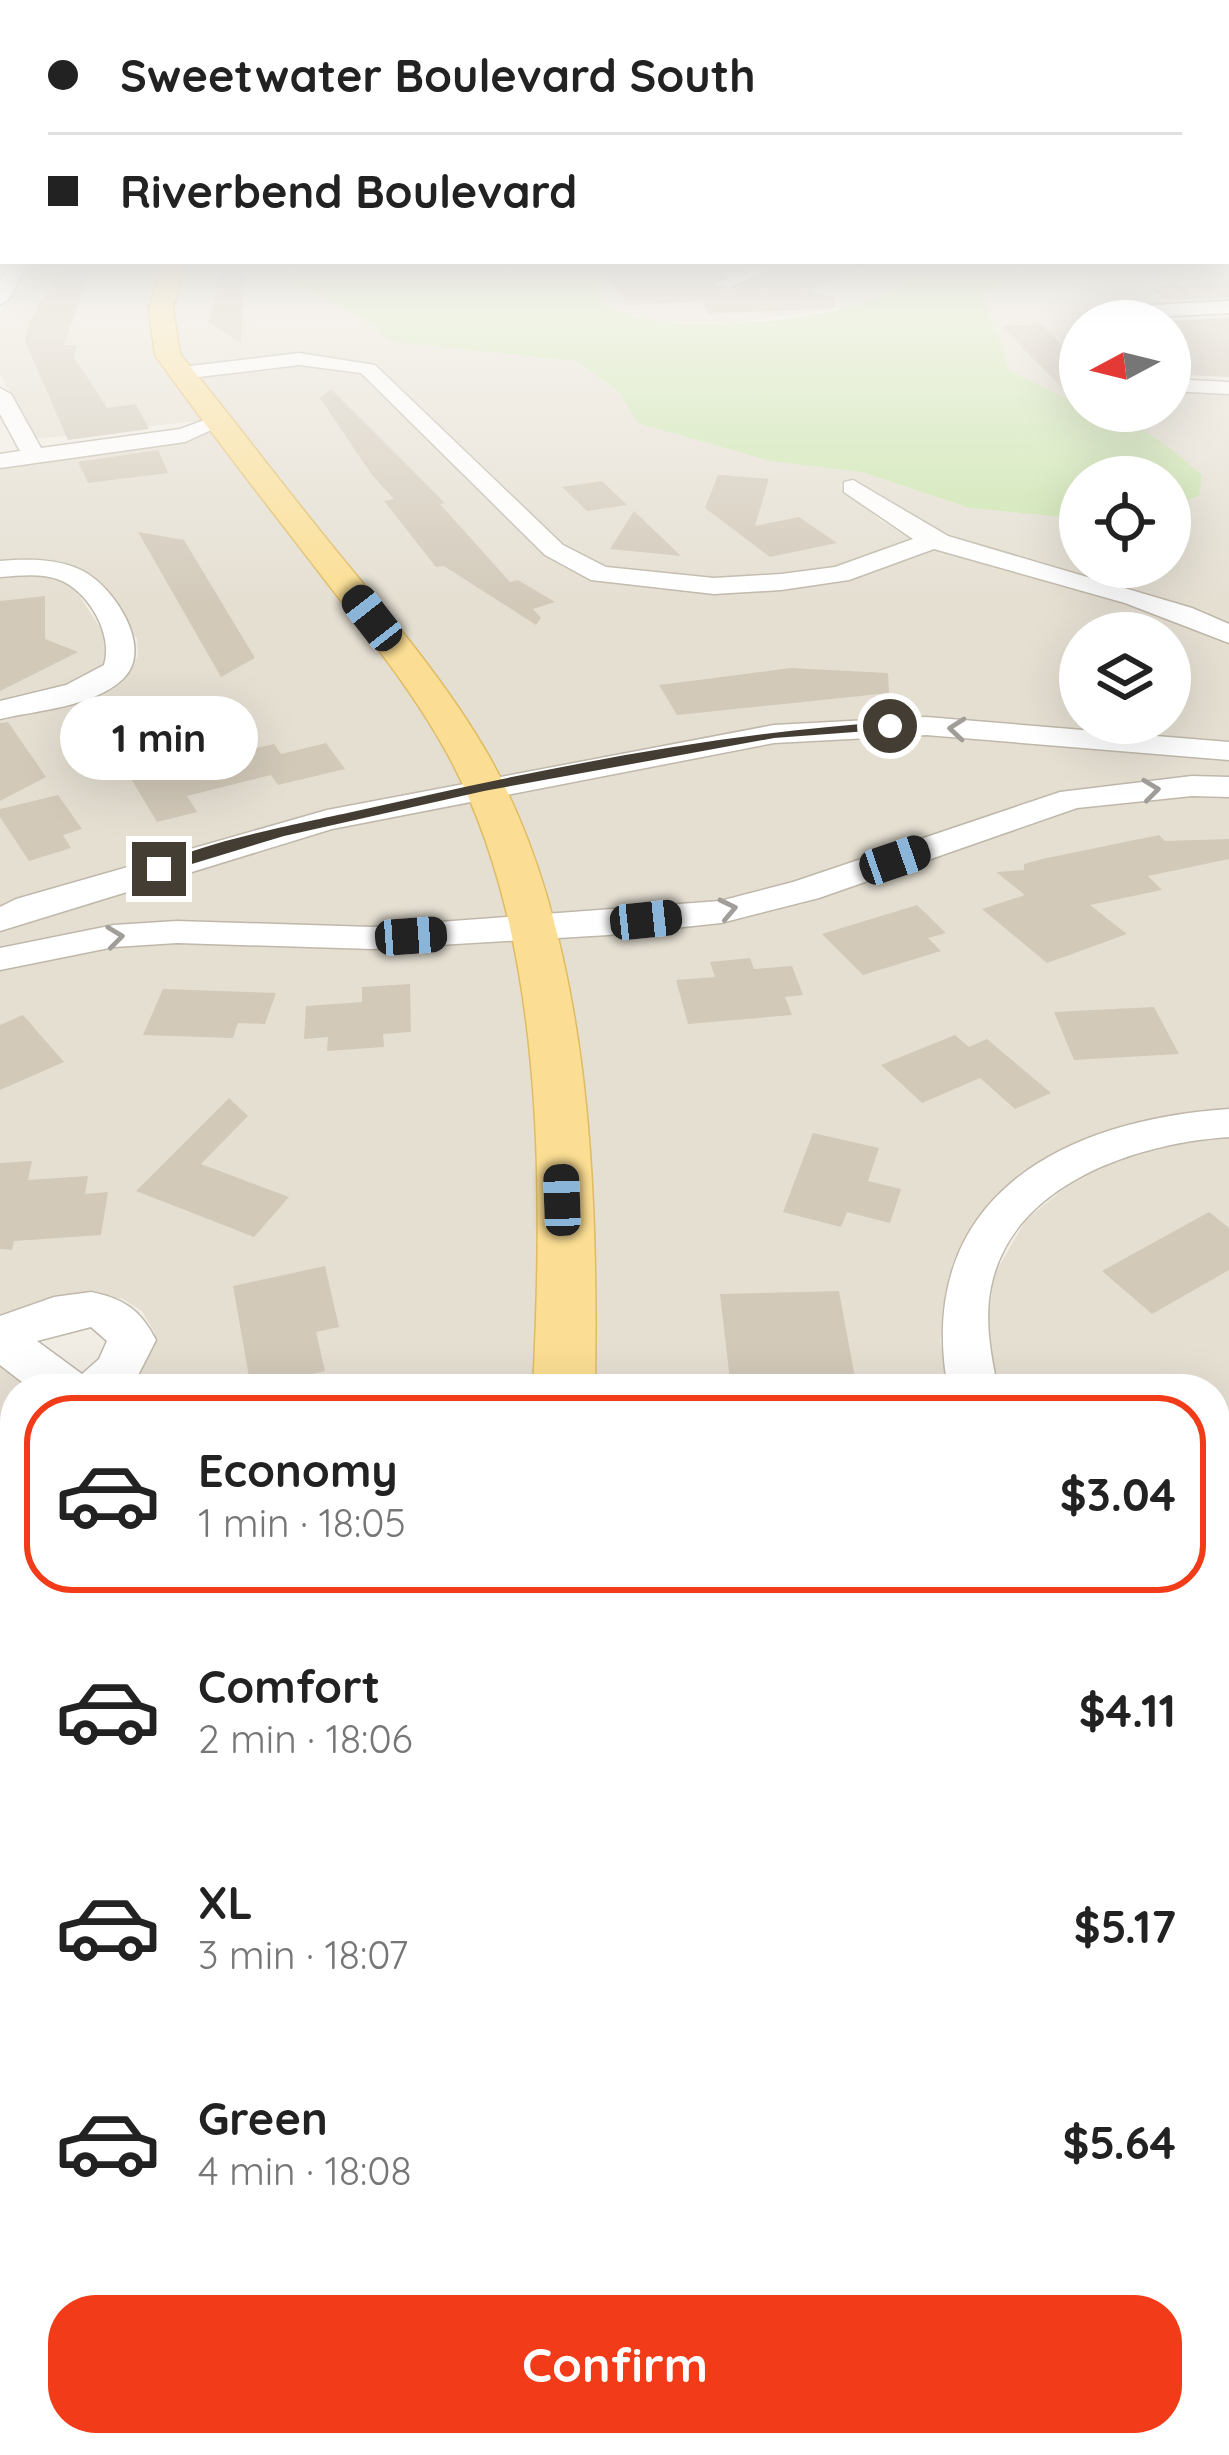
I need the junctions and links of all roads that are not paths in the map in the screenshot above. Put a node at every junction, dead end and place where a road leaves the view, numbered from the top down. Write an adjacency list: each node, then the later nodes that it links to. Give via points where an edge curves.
1 (185, 378): 6 (main road)
2 (377, 378): 11 (street, via 554,550 600,574 713,586 781,582 840,574)
3 (1191, 386): 4 (street)
4 (1229, 388)
5 (0, 394): 8 (street)
6 (218, 422): 8 (street, via 184,435); 16 (main road, via 435,703)
7 (0, 448): 8 (street)
8 (30, 450): 9 (street)
9 (0, 461)
10 (854, 488): 11 (street)
11 (931, 541): 13 (street, via 1141,600)
12 (0, 569): 14 (street, via 69,574 85,583 124,641 117,670 94,683)
13 (1229, 635)
14 (0, 710)
15 (1229, 751): 16 (street, one-way to 16, via 854,727)
16 (484, 786): 18 (street, via 267,836); 19 (main road)
17 (1229, 787): 19 (street, one-way to 17, via 721,912 1072,799)
18 (0, 920)
19 (529, 928): 20 (street, one-way to 19, via 156,933 348,939); 25 (main road, via 560,1107)
20 (0, 958)
21 (1229, 1123): 26 (street, via 1107,1145 1007,1213 972,1270 963,1339)
22 (0, 1337): 23 (street); 24 (street, via 69,1311 110,1312 132,1340)
23 (48, 1374)
24 (115, 1374)
25 (564, 1374)
26 (970, 1374)

